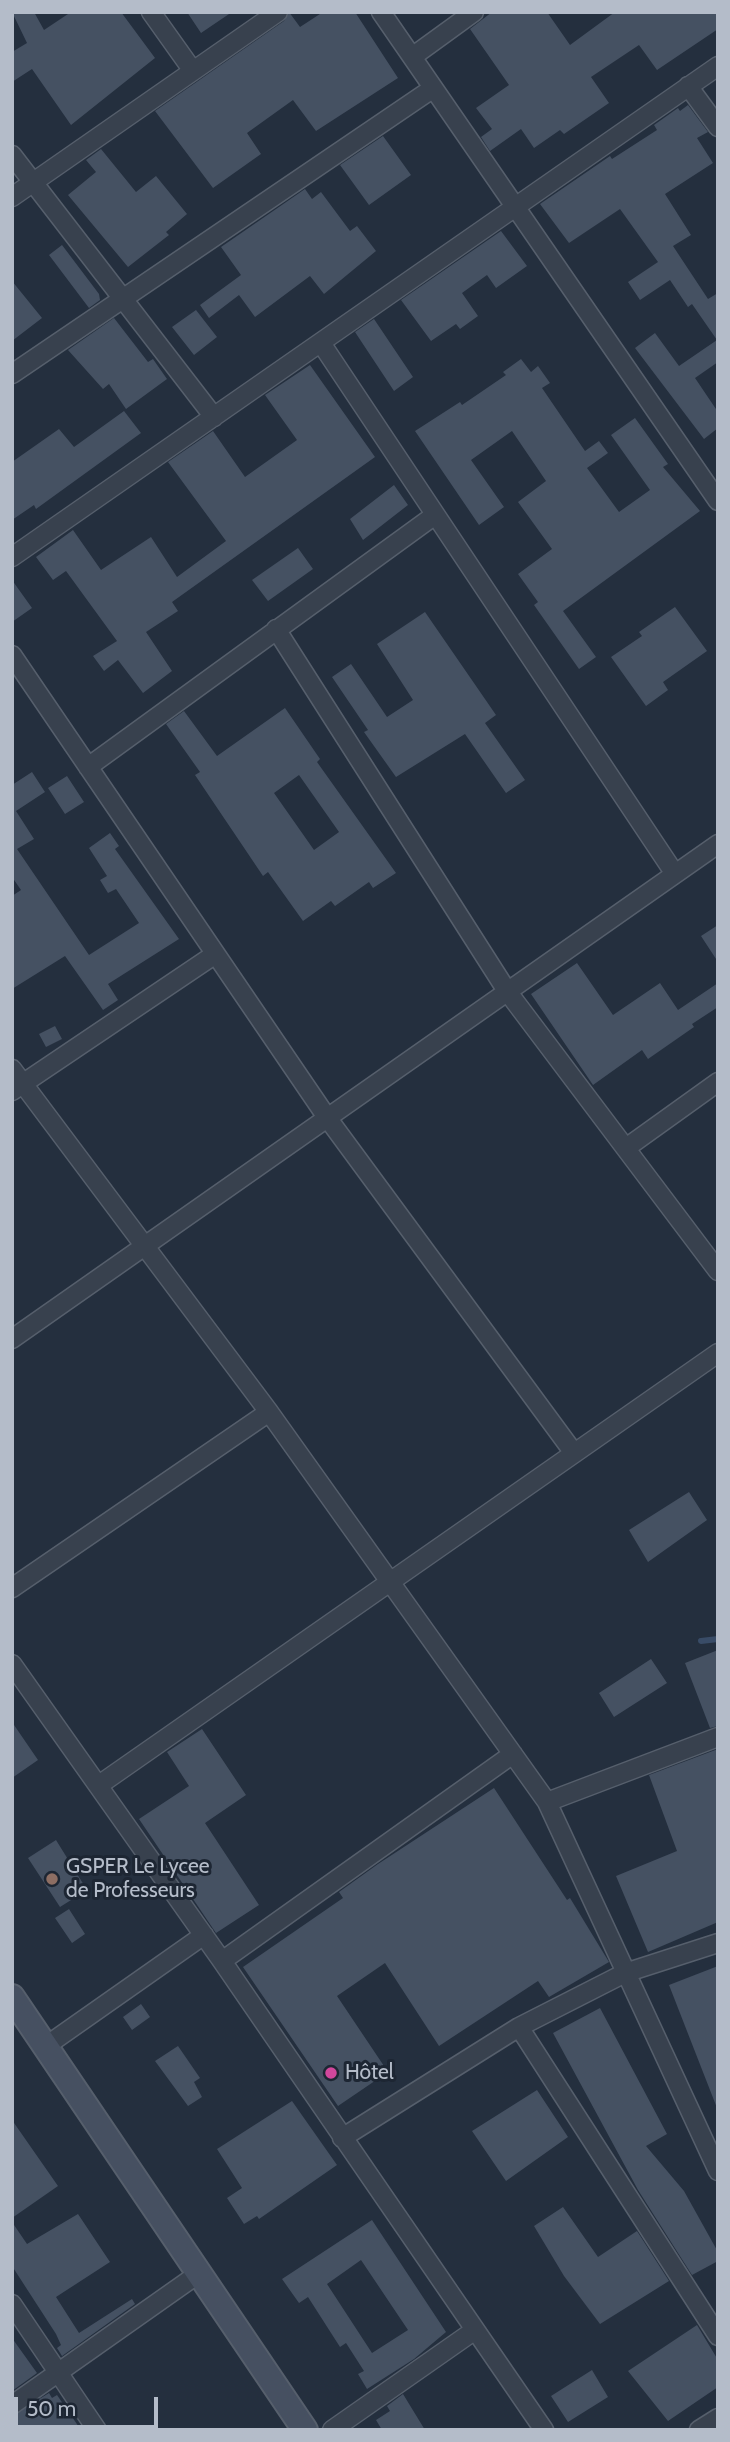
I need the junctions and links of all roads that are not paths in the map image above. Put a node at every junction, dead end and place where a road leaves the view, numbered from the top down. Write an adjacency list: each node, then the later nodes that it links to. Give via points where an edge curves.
1 (151, 12): 7 (street)
2 (278, 12): 7 (street)
3 (381, 12): 5 (street)
4 (474, 12): 5 (street)
5 (412, 57): 9 (street)
6 (718, 66): 8 (street)
7 (193, 71): 12 (street)
8 (688, 86): 10 (street); 14 (street)
9 (432, 89): 14 (street); 15 (street)
10 (718, 127)
11 (12, 155): 12 (street)
12 (33, 184): 13 (street); 15 (street)
13 (12, 197)
14 (514, 207): 16 (street); 19 (street)
15 (121, 300): 17 (street); 18 (street)
16 (321, 343): 18 (street); 20 (street)
17 (12, 374)
18 (214, 417): 21 (street)
19 (718, 501)
20 (435, 515): 22 (street); 26 (street)
21 (12, 557)
22 (276, 629): 24 (street); 28 (street)
23 (12, 655): 24 (street)
24 (88, 767): 27 (street)
25 (718, 844): 26 (street)
26 (675, 874): 28 (street)
27 (214, 955): 31 (street); 32 (street)
28 (508, 990): 32 (street); 33 (street)
29 (12, 1069): 31 (street)
30 (718, 1083): 33 (street)
31 (18, 1088): 34 (street)
32 (326, 1116): 34 (street); 39 (street)
33 (626, 1147): 35 (street)
34 (147, 1247): 36 (street); 38 (street)
35 (718, 1271)
36 (12, 1339)
37 (718, 1353): 39 (street)
38 (269, 1412): 40 (street); 41 (street)
39 (574, 1453): 40 (street)
40 (391, 1581): 44 (street); 45 (street)
41 (12, 1588)
42 (12, 1664): 45 (street)
43 (718, 1737): 46 (street)
44 (513, 1754): 46 (street); 49 (street)
45 (99, 1785): 47 (street)
46 (547, 1802): 50 (street)
47 (204, 1936): 49 (street); 53 (street)
48 (718, 1943): 50 (street)
49 (222, 1961): 54 (street)
50 (625, 1973): 52 (street); 55 (street)
51 (12, 1997): 53 (street)
52 (519, 2027): 54 (street); 59 (street)
53 (46, 2046): 56 (street)
54 (342, 2138): 58 (street)
55 (718, 2171)
56 (198, 2274): 60 (street); 64 (street)
57 (12, 2304): 60 (street)
58 (475, 2330): 65 (street); 66 (street)
59 (718, 2336)
60 (59, 2373): 61 (street); 63 (street)
61 (12, 2405)
62 (718, 2418): 67 (street)
63 (97, 2430)
64 (305, 2430)
65 (332, 2430)
66 (544, 2430)
67 (699, 2430)

